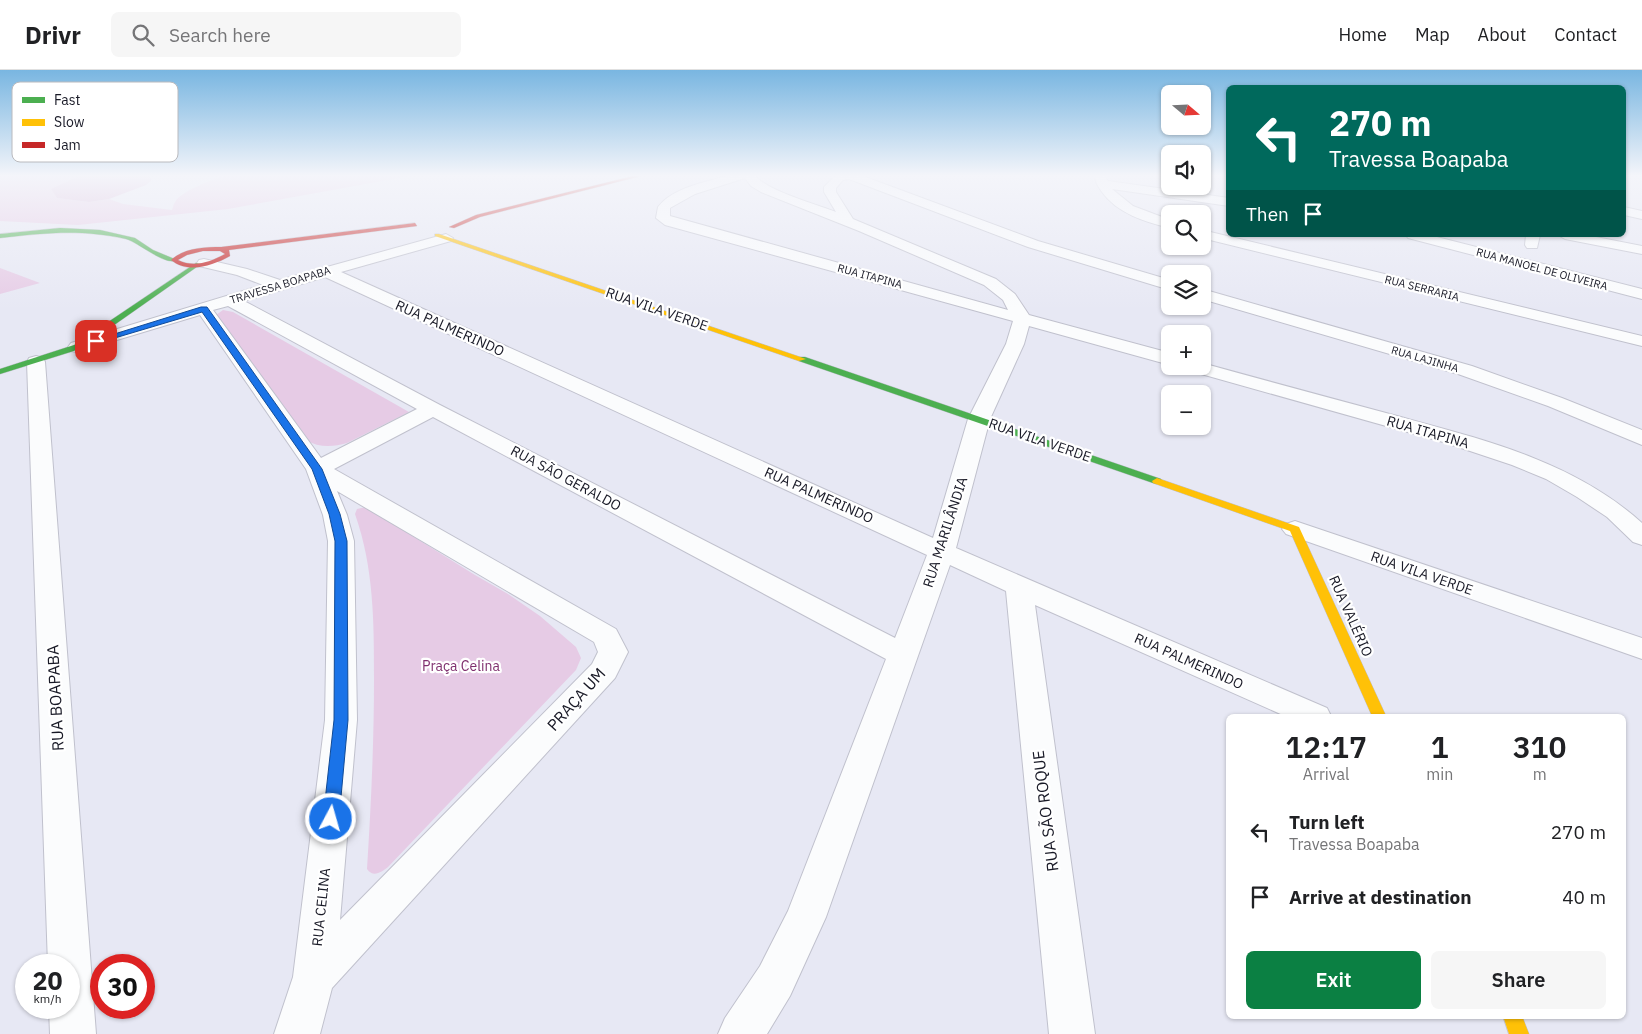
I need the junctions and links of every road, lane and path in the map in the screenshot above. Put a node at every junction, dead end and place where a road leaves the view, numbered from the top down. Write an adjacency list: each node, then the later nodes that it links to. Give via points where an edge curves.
1 (465, 220): 5 (street)
2 (666, 220): 23 (street, RUA ITAPINA)
3 (848, 220): 23 (street, via 990,282 1009,297)
4 (969, 220): 17 (street, via 1033,244)
5 (444, 228): 12 (street, via 417,228); 15 (street, TRAVESSA BOAPABA); 31 (street, RUA VILA VERDE)
6 (0, 236): 10 (street, via 82,231)
7 (1211, 236): 24 (street, RUA SERRARIA)
8 (1421, 237): 19 (street, RUA MANOEL DE OLIVEIRA)
9 (1575, 237): 11 (street)
10 (138, 241): 12 (street); 14 (street)
11 (1642, 250)
12 (222, 252): 13 (street); 14 (street, via 183,254); 16 (street)
13 (198, 265): 14 (street); 16 (street); 22 (street)
14 (170, 266): 22 (street)
15 (325, 271): 18 (street, TRAVESSA BOAPABA); 36 (street, RUA PALMERINDO)
16 (242, 272): 18 (street)
17 (1161, 282)
18 (279, 284): 21 (street, TRAVESSA BOAPABA)
19 (1642, 294)
20 (1211, 297): 32 (street, RUA LAJINHA, via 1465,370)
21 (217, 304): 25 (street, TRAVESSA BOAPABA); 30 (street, RUA SÃO GERALDO); 33 (street, RUA CELINA)
22 (134, 307): 25 (street)
23 (1022, 318): 26 (street, RUA ITAPINA); 31 (street, RUA MARILÂNDIA, via 1015,344)
24 (1642, 341)
25 (77, 347): 27 (street, TRAVESSA BOAPABA)
26 (1161, 357)
27 (36, 362): 29 (street, TRAVESSA BOAPABA); 44 (street, RUA BOAPABA)
28 (1211, 371): 35 (street, RUA ITAPINA, via 1499,453 1568,481 1626,520)
29 (0, 372)
30 (433, 409): 33 (street); 39 (street, RUA SÃO GERALDO)
31 (980, 419): 34 (street, RUA VILA VERDE); 36 (street, RUA MARILÂNDIA)
32 (1642, 438)
33 (317, 469): 42 (street, RUA CELINA, via 335,514 341,541 341,720); 42 (street, PRAÇA UM, via 606,636 613,652 604,670)
34 (1295, 529): 38 (street, RUA VILA VERDE); 41 (street, RUA VALÉRIO)
35 (1642, 537)
36 (942, 550): 37 (street, RUA PALMERINDO); 39 (street, RUA MARILÂNDIA)
37 (1019, 587): 40 (street, RUA PALMERINDO); 47 (street, RUA SÃO ROQUE)
38 (1642, 649)
39 (902, 654): 46 (street, RUA MARILÂNDIA, via 806,917 775,981)
40 (1310, 714)
41 (1378, 714)
42 (314, 977): 45 (street, RUA CELINA)
43 (1513, 1019): 48 (street)
44 (73, 1034)
45 (297, 1034)
46 (741, 1034)
47 (1072, 1034)
48 (1519, 1034)

